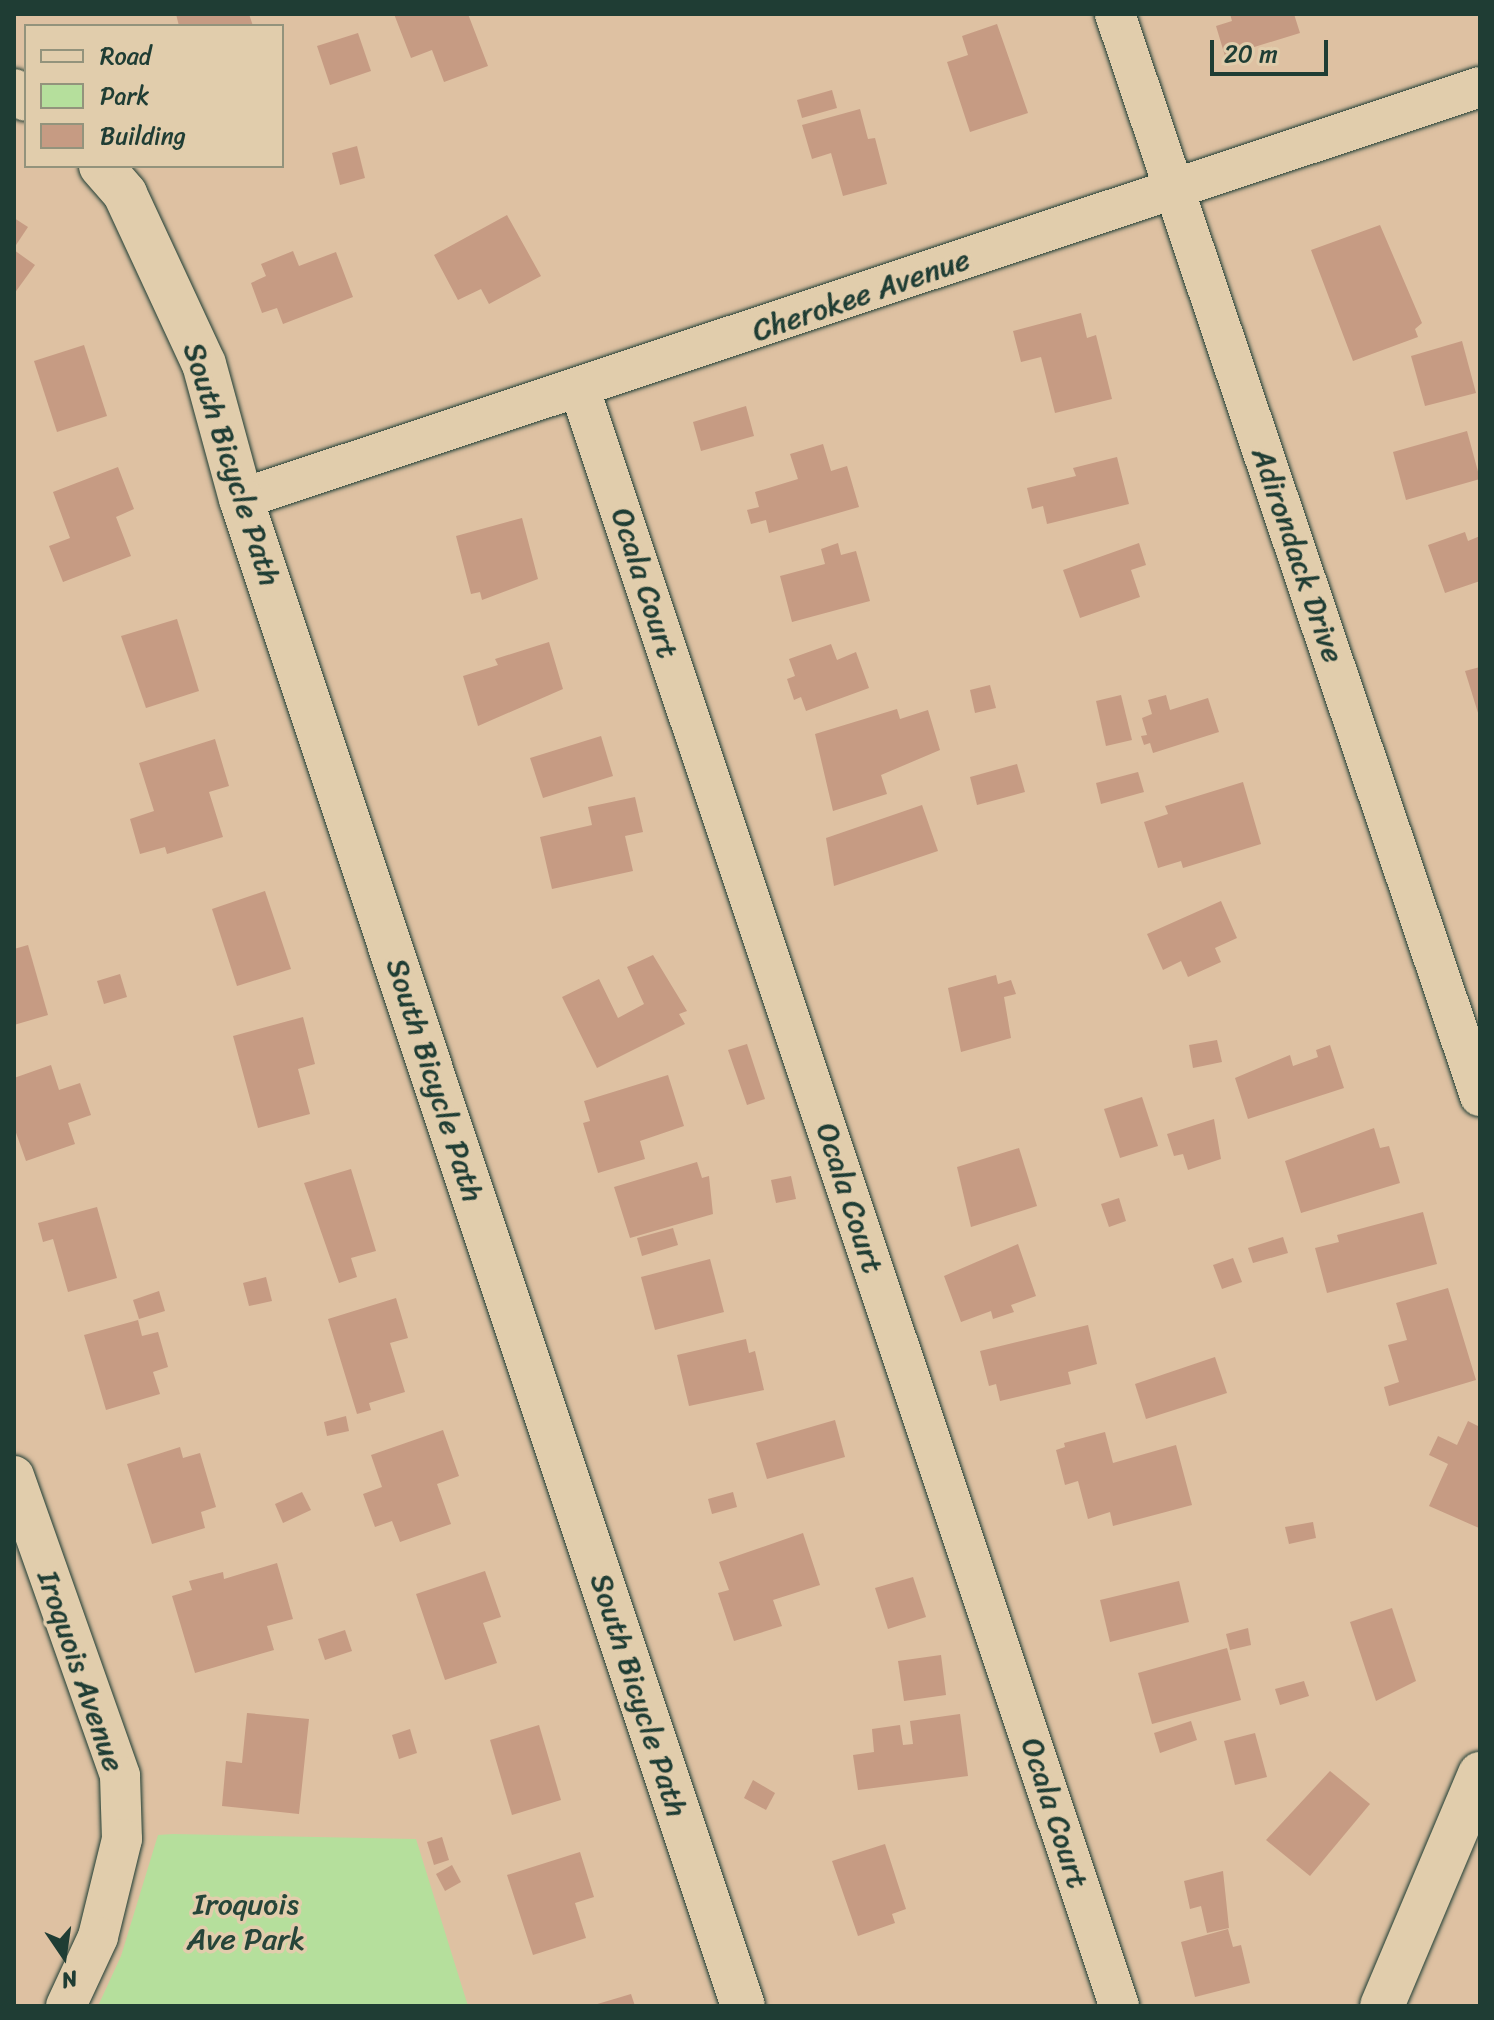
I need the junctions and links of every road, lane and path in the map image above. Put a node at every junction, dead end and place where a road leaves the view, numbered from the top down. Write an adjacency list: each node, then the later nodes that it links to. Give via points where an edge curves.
1 (1115, 14): 4 (street, Adirondack Drive)
2 (1480, 87): 4 (street, Cherokee Avenue)
3 (103, 168): 6 (street, South Bicycle Path, via 125,194 204,364)
4 (1174, 189): 5 (street, Cherokee Avenue); 7 (street, Adirondack Drive)
5 (580, 390): 6 (street, Cherokee Avenue); 12 (street, Ocala Court)
6 (241, 499): 11 (street, South Bicycle Path)
7 (1480, 1096)
8 (14, 1476): 10 (street, Iroquois Avenue, via 120,1776 122,1839 98,1937)
9 (1480, 1774): 13 (street)
10 (66, 2006)
11 (743, 2006)
12 (1119, 2006)
13 (1382, 2006)

